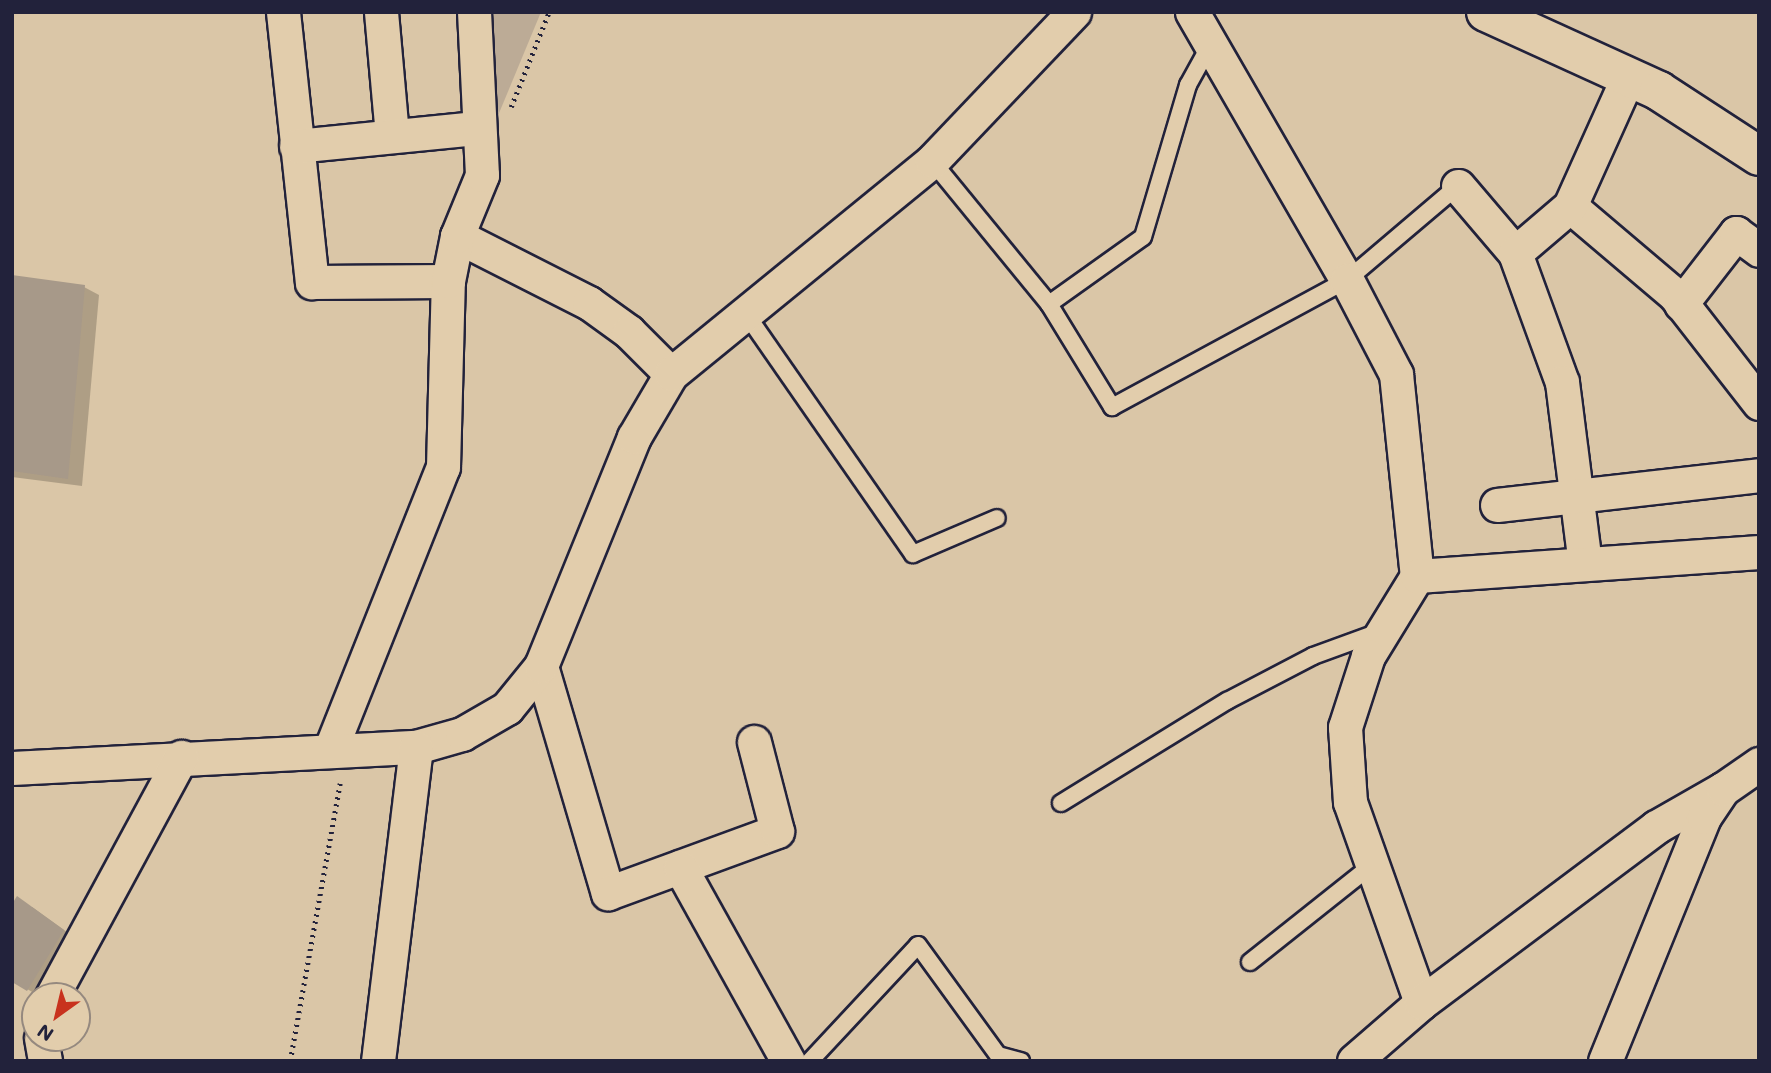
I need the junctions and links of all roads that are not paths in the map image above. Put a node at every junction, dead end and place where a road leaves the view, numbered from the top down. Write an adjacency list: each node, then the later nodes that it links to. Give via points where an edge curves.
1 (283, 12): 11 (street)
2 (381, 12): 10 (street)
3 (474, 12): 9 (street)
4 (1074, 12): 13 (street)
5 (1192, 12): 7 (street)
6 (1486, 12): 8 (street)
7 (1209, 47): 19 (street); 21 (lane, via 1188,85 1143,237)
8 (1628, 77): 12 (street, via 1712,122); 15 (street)
9 (492, 123): 10 (street); 16 (street, via 482,175)
10 (392, 135): 11 (street)
11 (296, 146): 20 (street, via 312,282)
12 (1759, 156)
13 (932, 162): 21 (lane); 23 (street)
14 (1458, 186): 18 (street); 19 (lane)
15 (1570, 206): 18 (street); 22 (street)
16 (457, 236): 20 (street); 24 (street, via 589,303 629,332)
17 (1759, 250): 22 (street, via 1736,233)
18 (1515, 253): 27 (street, via 1562,382)
19 (1347, 280): 21 (lane, via 1112,407); 32 (street, via 1396,374)
20 (448, 281): 37 (street, via 443,467)
21 (1048, 304)
22 (1681, 304): 25 (street)
23 (744, 311): 24 (street); 29 (lane, via 913,554)
24 (671, 374): 34 (street, via 634,438)
25 (1759, 402)
26 (1759, 475): 27 (street)
27 (1576, 496): 28 (street); 31 (street)
28 (1497, 505)
29 (997, 518)
30 (1759, 552): 31 (street)
31 (1585, 564): 32 (street)
32 (1417, 576): 33 (street)
33 (1384, 630): 42 (lane, via 1313,656 1227,701); 43 (street, via 1368,656 1345,727 1350,802)
34 (541, 666): 36 (street, via 507,708 462,734); 44 (street, via 608,892)
35 (754, 742): 44 (street, via 777,831)
36 (416, 747): 37 (street); 48 (street)
37 (339, 748): 38 (street)
38 (181, 757): 40 (street); 46 (street)
39 (1759, 764): 41 (street)
40 (12, 768)
41 (1723, 789): 47 (street, via 1656,827); 53 (street, via 1704,817)
42 (1061, 803)
43 (1372, 865): 45 (lane); 47 (street)
44 (680, 867): 49 (street)
45 (1250, 962)
46 (60, 982)
47 (1422, 1003): 52 (street)
48 (378, 1061)
49 (788, 1061)
50 (810, 1061): 51 (lane, via 918,944 998,1055)
51 (1021, 1061)
52 (1354, 1061)
53 (1605, 1061)

